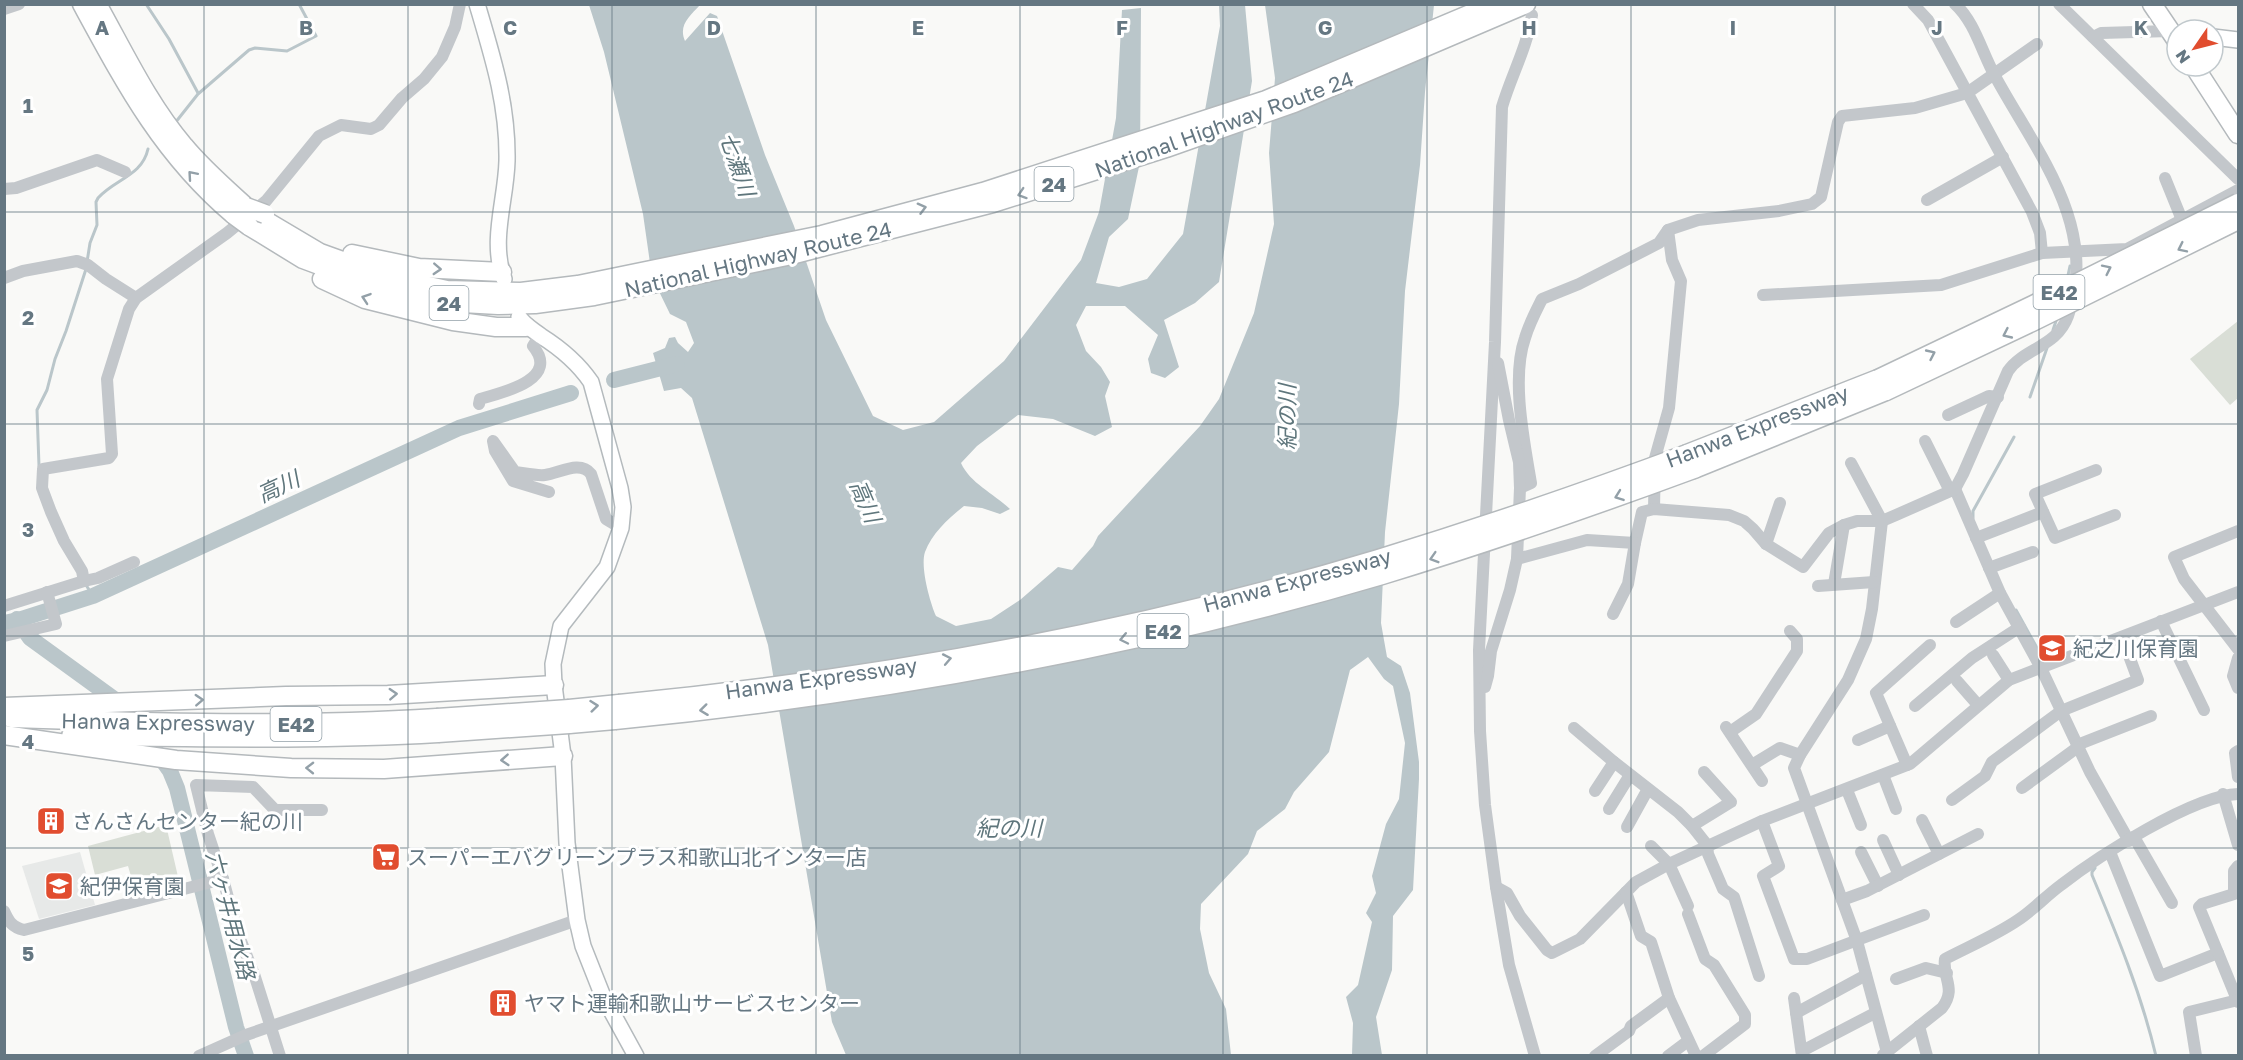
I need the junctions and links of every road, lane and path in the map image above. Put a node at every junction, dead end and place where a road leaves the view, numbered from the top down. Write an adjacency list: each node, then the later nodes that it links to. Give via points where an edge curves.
1 (19, 4): 10 (street)
2 (82, 4): 28 (highway, National Highway Route 24 / 24, one-way to 2, via 205,191 158,133)
3 (97, 4): 28 (highway, National Highway Route 24 / 24, via 152,101 183,145)
4 (460, 4): 38 (street, via 442,57 379,124 371,129 341,125 319,136 266,201)
5 (477, 4): 35 (main road, via 501,85 506,127 506,171 497,251)
6 (1913, 4): 18 (street, via 1928,20)
7 (1955, 4): 16 (street, via 1965,15)
8 (2059, 4): 14 (street)
9 (2152, 4): 12 (highway)
10 (4, 9)
11 (1515, 9): 34 (highway, National Highway Route 24 / 24, via 1266,100 983,192 822,235 579,291 447,290); 40 (street, via 1526,45 1502,107)
12 (2165, 21)
13 (2165, 34): 14 (street, via 2101,33)
14 (2093, 37): 23 (street)
15 (2037, 44): 16 (street)
16 (1992, 76): 18 (street); 32 (street, via 2059,190 2068,212)
17 (2202, 78): 19 (highway)
18 (1967, 93): 20 (street); 31 (street, via 1915,108 1842,116 1821,197 1812,204 1698,220)
19 (2238, 134)
20 (2003, 157): 26 (street); 33 (street, via 2037,222)
21 (124, 172): 24 (street, via 97,160)
22 (2165, 178): 29 (street)
23 (2238, 179)
24 (4, 189)
25 (2238, 190): 29 (street)
26 (1927, 200)
27 (2238, 202): 41 (highway, Hanwa Expressway / E42, one-way to 27, bridge)
28 (251, 216): 34 (highway, 24); 34 (highway, National Highway Route 24 / 24)
29 (2182, 220): 32 (street, via 2127,249)
30 (2237, 220): 41 (highway, Hanwa Expressway / E42, one-way to 41, bridge, via 2032,322)
31 (1668, 230): 48 (street, via 1659,243 1579,285 1542,299 1524,339 1521,357 1519,412 1531,483); 52 (street, via 1672,260 1681,281 1669,408 1655,458)
32 (2074, 251): 33 (street); 42 (street, via 2075,279 2067,319 2055,336 2013,364)
33 (2042, 253): 37 (street, via 1941,285)
34 (312, 254): 35 (highway, 24, one-way to 35, via 355,255 418,268); 39 (highway, 24, one-way to 34, via 496,327 453,321 364,299)
35 (503, 275)
36 (4, 278): 38 (street, via 77,261)
37 (1763, 295)
38 (136, 298): 66 (street, via 107,379 112,454 109,458 43,469 42,488)
39 (528, 326): 43 (street, via 539,353 534,376 516,388 480,399); 57 (main road, via 582,369 591,382 624,507)
40 (1495, 342): 48 (street, via 1519,462); 91 (street, via 1479,650)
41 (1882, 385): 99 (highway, Hanwa Expressway / E42, bridge, via 1501,538 1262,607 1153,633 923,680 786,700)
42 (1998, 397): 44 (street, via 1989,396); 49 (street)
43 (479, 404)
44 (1948, 415)
45 (1925, 441): 49 (street)
46 (1851, 463): 55 (street)
47 (2096, 470): 53 (street, via 2035,494)
48 (1520, 488): 63 (street)
49 (1952, 490): 55 (street); 59 (street)
50 (549, 492): 57 (street, via 513,481 493,441 515,472 542,476 581,467 587,470 606,519)
51 (1780, 503): 61 (street)
52 (1654, 509): 60 (street, via 1642,512); 61 (street, via 1729,515 1749,525)
53 (2043, 512): 54 (street, via 2055,538); 59 (street)
54 (2115, 515)
55 (1882, 520): 56 (street); 67 (street)
56 (1844, 525): 61 (street, via 1830,533 1803,567); 68 (street)
57 (621, 528): 89 (main road, via 607,567 561,626 553,664)
58 (2238, 531): 74 (street, via 2174,557 2184,579)
59 (1978, 537): 65 (street)
60 (1635, 543): 63 (street, via 1587,540); 75 (street, via 1628,584)
61 (1766, 544)
62 (2033, 552): 65 (street)
63 (1517, 559): 91 (street)
64 (134, 562): 66 (street)
65 (1992, 567): 71 (street)
66 (84, 581): 72 (street)
67 (1874, 582): 68 (street); 107 (street, via 1866,639 1848,680)
68 (1834, 584): 69 (street)
69 (1818, 586)
70 (2238, 592): 74 (street)
71 (2000, 593): 77 (street); 78 (street)
72 (48, 595): 73 (street); 80 (street, via 56,624)
73 (8, 605)
74 (2205, 605): 76 (street); 83 (street)
75 (1613, 614)
76 (2161, 621): 81 (street); 96 (street)
77 (1956, 622)
78 (2020, 627): 86 (street); 93 (street, via 1972,658)
79 (1790, 631): 110 (street, via 1797,639 1797,651 1756,714 1727,729)
80 (9, 635)
81 (2122, 637): 86 (street); 95 (street, via 2138,680)
82 (1930, 645): 100 (street, via 1876,693)
83 (2238, 649)
84 (1993, 655): 87 (street)
85 (2238, 658): 90 (street, via 2233,676)
86 (2041, 668): 87 (street); 95 (street)
87 (2009, 680): 92 (street)
88 (1957, 681): 92 (street)
89 (554, 685): 94 (highway, one-way to 89, via 388,695); 108 (main road)
90 (2238, 688)
91 (1481, 696): 147 (street, via 1485,805)
92 (1978, 705): 111 (street)
93 (1915, 706)
94 (4, 707)
95 (2064, 710): 105 (street); 123 (street, via 1992,762 1985,776)
96 (2204, 710)
97 (2151, 716): 105 (street)
98 (4, 717): 102 (highway, Hanwa Expressway / E42)
99 (438, 725): 102 (highway, Hanwa Expressway / E42, via 154,723); 102 (highway, Hanwa Expressway / E42, via 313,738 165,738)
100 (1890, 726): 104 (street); 111 (street)
101 (1574, 728): 109 (street)
102 (119, 729): 103 (highway, Hanwa Expressway / E42)
103 (4, 735): 108 (highway, one-way to 103, via 384,769 291,768 176,760)
104 (1858, 740)
105 (2079, 745): 117 (street); 134 (street)
106 (2238, 751): 115 (street)
107 (1800, 755): 110 (street, via 1780,748); 124 (street, via 1794,768)
108 (563, 756): 153 (main road, via 567,843)
109 (1614, 762): 113 (street); 120 (street)
110 (1752, 765): 116 (street)
111 (1906, 765): 114 (street)
112 (1704, 772): 131 (street, via 1731,802)
113 (1630, 775): 118 (street); 125 (street)
114 (1883, 775): 119 (street); 126 (street)
115 (2238, 777)
116 (1762, 781)
117 (2022, 788)
118 (1648, 789): 131 (street); 132 (street)
119 (1847, 790): 124 (street); 130 (street)
120 (1594, 791)
121 (2223, 794): 122 (street); 134 (street); 137 (street)
122 (2238, 794)
123 (1952, 800)
124 (1807, 805): 129 (street); 149 (street)
125 (1610, 809)
126 (1896, 809)
127 (322, 810): 145 (street, via 274,810 253,787 196,785)
128 (1922, 820): 140 (street)
129 (1762, 821): 136 (street); 154 (street, via 1779,866 1763,876 1794,959 1807,959)
130 (1861, 825)
131 (1692, 826): 136 (street)
132 (1627, 827)
133 (1978, 834): 140 (street)
134 (2131, 839): 141 (street); 150 (street)
135 (1882, 840): 144 (street)
136 (1707, 845): 142 (street); 158 (street, via 1723,889 1734,897)
137 (2238, 845)
138 (1652, 846): 142 (street)
139 (1861, 852): 146 (street)
140 (1940, 854): 144 (street)
141 (2111, 856): 155 (street, via 2160,976); 156 (street, via 2060,886 2020,919 1946,959)
142 (1668, 864): 148 (street); 177 (street, via 1705,959 1714,964 1744,1015 1745,1024)
143 (2238, 866): 155 (street, via 2234,872 2235,894 2199,907)
144 (1899, 875): 146 (street)
145 (223, 879): 151 (street, via 24,930 15,928); 166 (street)
146 (1878, 885): 149 (street)
147 (1496, 887): 148 (street, via 1507,893 1520,916 1552,953 1580,939); 173 (street, via 1509,966)
148 (1626, 892): 161 (street, via 1641,936 1651,942)
149 (1842, 900): 154 (street)
150 (2172, 903)
151 (4, 911)
152 (1924, 915): 154 (street)
153 (577, 920): 166 (street); 172 (main road, via 602,994)
154 (1857, 941): 157 (street)
155 (2218, 953): 162 (street)
156 (1947, 974): 159 (street, via 1926,968); 165 (street, via 1951,993 1946,1003)
157 (1866, 975): 163 (street); 164 (street)
158 (1759, 976)
159 (1896, 979)
160 (1794, 998): 164 (street)
161 (1669, 999): 167 (street); 174 (street)
162 (2238, 1000): 179 (street, via 2188,1012)
163 (1875, 1012): 168 (street); 169 (street)
164 (1796, 1013): 168 (street)
165 (1919, 1026): 169 (street); 178 (street)
166 (270, 1027): 170 (street); 171 (street)
167 (1688, 1041): 175 (street); 176 (street)
168 (1802, 1053)
169 (1885, 1054)
170 (199, 1056)
171 (280, 1056)
172 (636, 1056)
173 (1535, 1056)
174 (1594, 1056)
175 (1668, 1056)
176 (1696, 1056)
177 (1703, 1056)
178 (1927, 1056)
179 (2196, 1056)

